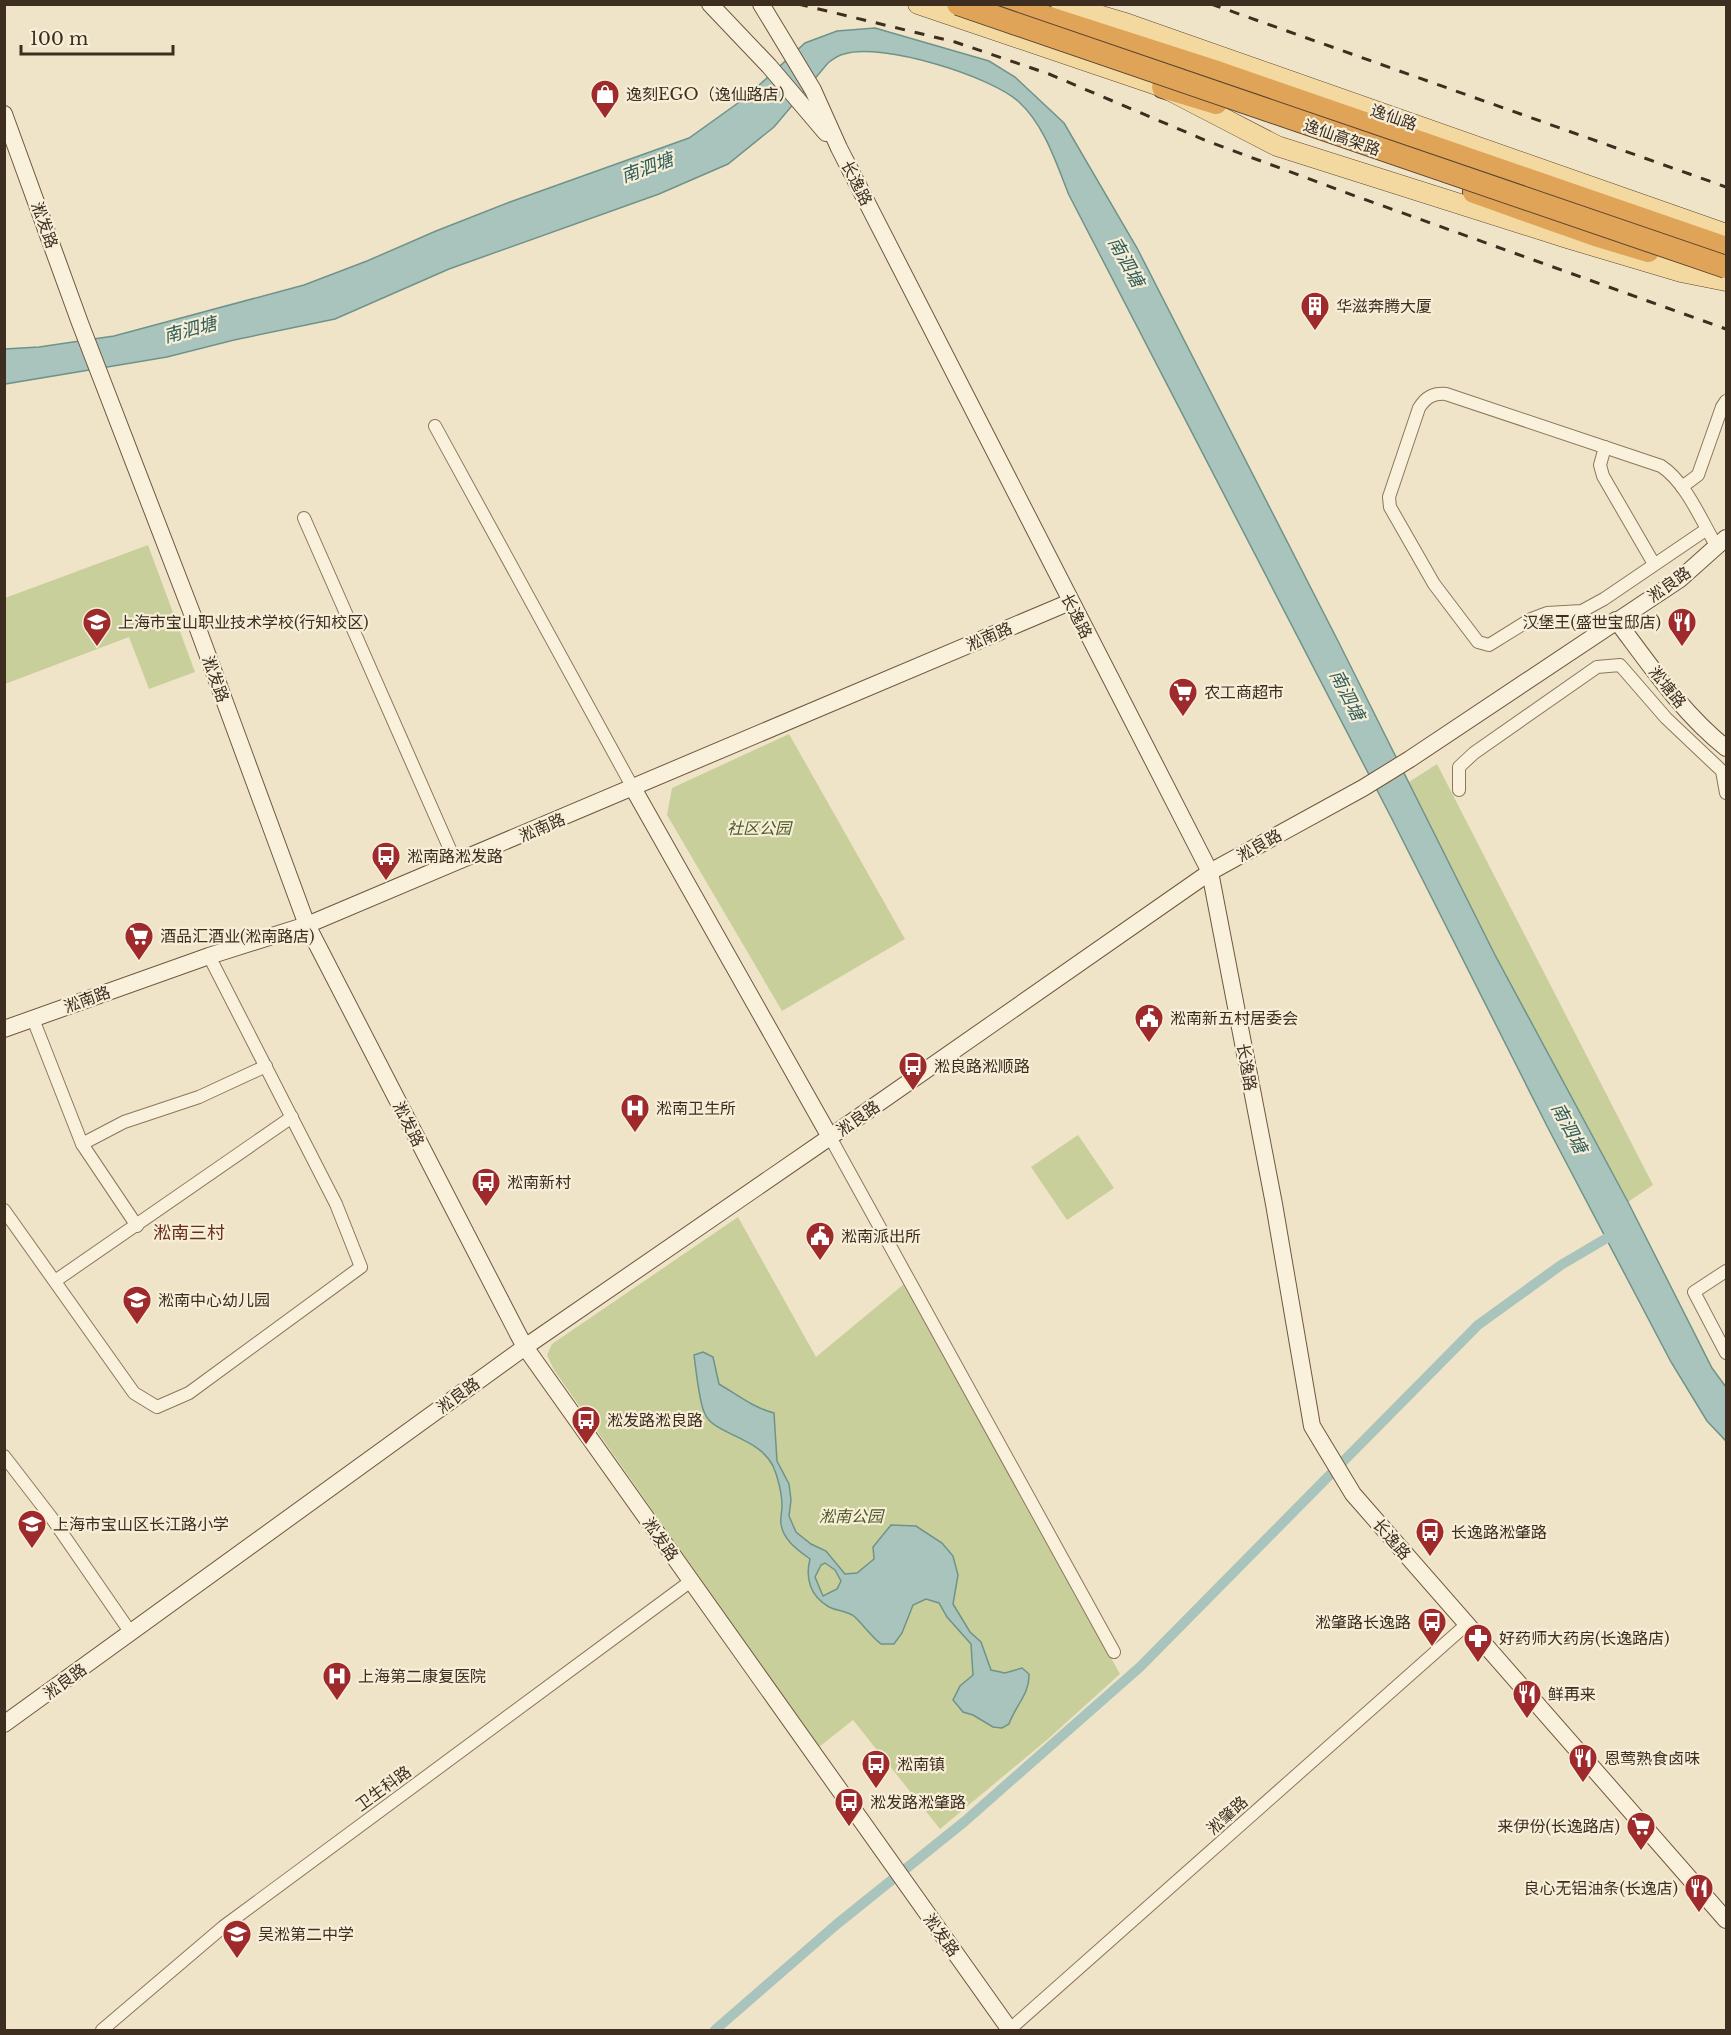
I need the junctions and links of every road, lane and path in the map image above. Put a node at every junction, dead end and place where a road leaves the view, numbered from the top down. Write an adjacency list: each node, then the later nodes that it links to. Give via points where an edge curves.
1 (710, 4): 9 (street, 长逸路)
2 (918, 4): 7 (main road, 逸仙路)
3 (958, 4): 12 (highway, 逸仙高架路, bridge)
4 (1006, 4): 11 (highway, 逸仙高架路, via 1225,75)
5 (1060, 4): 10 (main road, 逸仙路, via 1122,22)
6 (767, 9): 9 (street, 长逸路, via 813,90)
7 (1163, 87): 12 (highway, bridge, via 1263,118 1595,235 1681,261); 12 (main road, 逸仙路, via 1263,103); 13 (main road, 逸仙路, via 1277,146 1567,238)
8 (4, 114): 30 (street, 淞发路)
9 (839, 148): 22 (street, 长逸路)
10 (1726, 234)
11 (1726, 248)
12 (1726, 266)
13 (1726, 281)
14 (1726, 401): 17 (street, via 1698,476)
15 (435, 426): 25 (street)
16 (1605, 447): 17 (street, via 1661,466); 21 (street, via 1600,465 1603,476); 21 (street, via 1446,394 1432,395 1419,408 1389,502 1434,584 1483,645 1547,613 1582,611)
17 (1682, 487): 19 (street)
18 (304, 518): 28 (street)
19 (1707, 529): 20 (street); 21 (street)
20 (1722, 542): 23 (street, 淞良路, via 1680,579)
21 (1654, 564)
22 (1070, 602): 25 (street, 淞南路); 29 (street, 长逸路)
23 (1616, 620): 24 (street, 淞塘路, via 1677,700); 29 (street, 淞良路, via 1410,759)
24 (1726, 748)
25 (633, 788): 28 (street, 淞南路); 36 (street)
26 (1460, 790): 27 (street, via 1459,767 1474,753 1597,667 1620,665 1666,718 1722,771)
27 (1726, 793)
28 (456, 862): 30 (street, 淞南路)
29 (1210, 872): 36 (street, 淞良路); 46 (street, 长逸路, via 1312,1426 1353,1494)
30 (307, 925): 31 (street, 淞南路); 42 (street, 淞发路)
31 (209, 956): 32 (street, 淞南路); 34 (street)
32 (33, 1018): 33 (street, 淞南路); 37 (street)
33 (4, 1029)
34 (266, 1066): 35 (street); 37 (street, via 200,1097 124,1122)
35 (292, 1117): 39 (street); 41 (street, via 336,1204 361,1267 189,1393 157,1407 134,1393)
36 (830, 1137): 42 (street, 淞良路); 48 (street)
37 (82, 1144): 39 (street)
38 (4, 1210): 41 (street)
39 (137, 1226): 41 (street)
40 (1726, 1271): 43 (street, via 1694,1292)
41 (55, 1281)
42 (525, 1347): 45 (street, 淞发路); 47 (street, 淞良路)
43 (1726, 1353)
44 (4, 1455): 47 (street)
45 (691, 1581): 51 (street, 淞发路); 52 (street, 卫生科路, via 223,1927)
46 (1466, 1625): 50 (street, 长逸路); 51 (street, 淞肇路)
47 (131, 1633): 49 (street, 淞良路)
48 (1114, 1652)
49 (4, 1724)
50 (1726, 1920)
51 (1009, 2030)
52 (102, 2031)

